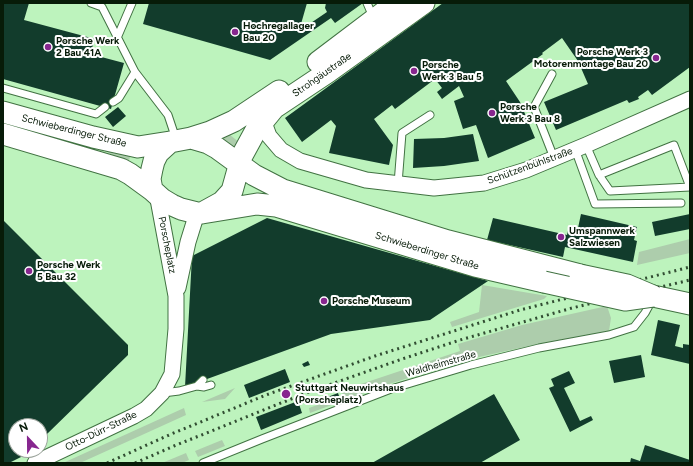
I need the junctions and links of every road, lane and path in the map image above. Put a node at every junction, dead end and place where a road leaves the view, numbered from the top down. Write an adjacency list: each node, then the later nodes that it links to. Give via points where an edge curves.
1 (91, 3): 6 (lane, via 102,7)
2 (132, 3): 6 (lane)
3 (396, 3): 5 (main road, Strohgäustraße)
4 (424, 3): 5 (main road, Strohgäustraße)
5 (375, 18): 15 (main road, Strohgäustraße); 17 (main road, Strohgäustraße, via 234,121 210,132)
6 (117, 38): 7 (lane)
7 (135, 72): 11 (lane, via 119,98); 17 (lane, via 168,115)
8 (552, 74): 19 (lane, via 534,107)
9 (3, 88): 12 (lane, via 96,114)
10 (690, 99): 18 (street, Schützenbühlstraße)
11 (112, 102)
12 (105, 107)
13 (3, 112): 17 (main road, Schwieberdinger Straße, via 138,147)
14 (430, 115): 22 (lane, via 402,133)
15 (263, 120): 20 (main road, Strohgäustraße); 22 (street, Schützenbühlstraße, via 269,136 281,150 300,162 366,180)
16 (3, 134): 23 (main road, Schwieberdinger Straße, via 121,169)
17 (179, 140): 20 (main road, via 208,143); 23 (main road, Porscheplatz, via 158,153 154,161 150,179)
18 (581, 147): 19 (street, Schützenbühlstraße); 21 (lane); 24 (lane, via 596,204)
19 (554, 158): 22 (street, Schützenbühlstraße, via 484,183 434,188)
20 (238, 164): 25 (main road, via 232,191 222,202); 27 (main road, Schwieberdinger Straße, bridge, via 283,190 448,241 627,285)
21 (599, 175): 21 (lane, via 674,146 690,187 610,191)
22 (398, 184)
23 (155, 192): 25 (main road, Porscheplatz, via 172,205); 26 (street, Porscheplatz)
24 (681, 203)
25 (200, 213): 26 (street, Porscheplatz, via 188,242); 27 (main road, Schwieberdinger Straße, bridge, via 257,204 276,206 475,266 625,300)
26 (176, 296): 32 (street, Porscheplatz, via 172,374)
27 (653, 296): 28 (main road, Schwieberdinger Straße); 34 (lane, Waldheimstraße, via 645,313 634,327 609,335 539,348 471,365 391,389)
28 (690, 304)
29 (204, 380): 31 (lane)
30 (211, 385): 31 (lane)
31 (197, 386): 32 (lane)
32 (162, 394): 33 (street, Otto-Dürr-Straße, via 134,416)
33 (35, 463)
34 (204, 463)

